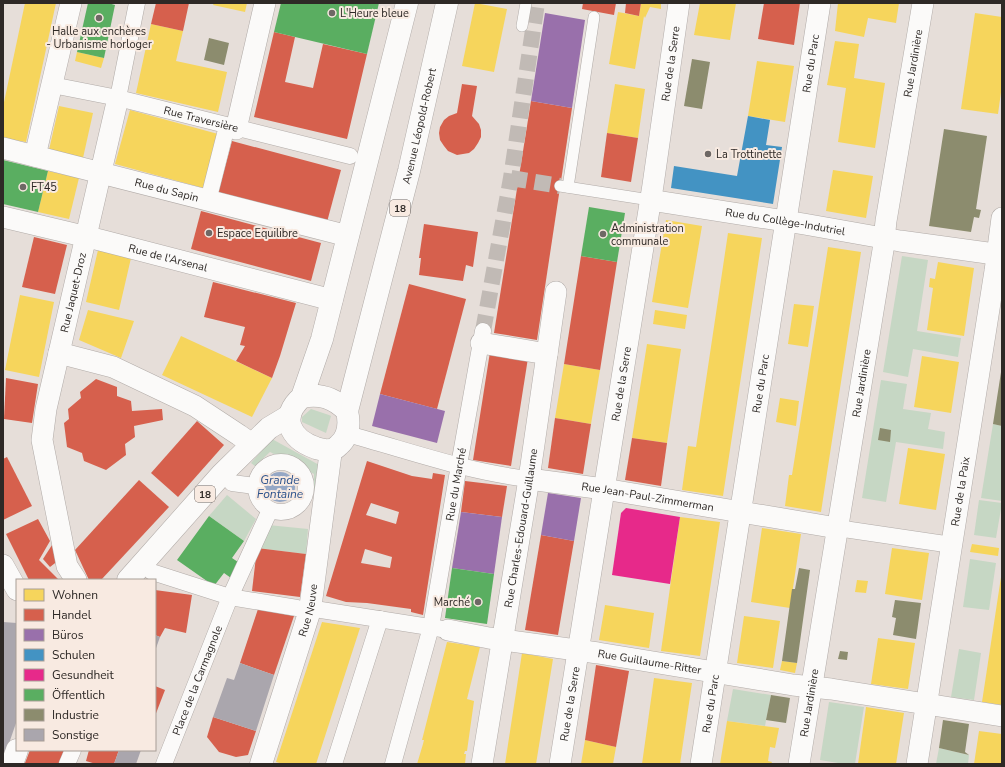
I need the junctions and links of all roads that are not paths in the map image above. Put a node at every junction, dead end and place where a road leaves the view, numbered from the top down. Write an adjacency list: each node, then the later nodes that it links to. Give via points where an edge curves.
1 (71, 3): 12 (street)
2 (137, 3): 13 (street, Rue Jaquet-Droz)
3 (266, 3): 14 (street)
4 (407, 3): 24 (main road, 18)
5 (447, 3): 34 (main road, Avenue Léopold-Robert / 18, via 409,171)
6 (526, 3): 11 (lane)
7 (679, 3): 19 (street, Rue de la Serre)
8 (820, 3): 23 (street, Rue du Parc)
9 (923, 3): 26 (street, Rue Jardinière)
10 (594, 17): 19 (lane, Rue du Collège-Indutriel, via 564,187)
11 (522, 26)
12 (52, 85): 13 (street, Rue Traversière); 16 (street)
13 (118, 98): 14 (street, Rue Traversière); 18 (street, Rue Jaquet-Droz)
14 (231, 128): 17 (street, Rue Traversière); 20 (street)
15 (3, 148): 16 (street, Rue du Sapin)
16 (35, 156): 18 (street, Rue du Sapin)
17 (350, 156)
18 (100, 173): 20 (street, Rue du Sapin); 25 (street, Rue Jaquet-Droz)
19 (650, 200): 23 (street, Rue du Collège-Indutriel); 43 (street, Rue de la Serre)
20 (208, 201): 24 (street, Rue du Sapin)
21 (3, 217): 25 (street, Rue de l'Arsenal)
22 (1002, 218): 27 (street, Rue de la Paix)
23 (786, 221): 26 (street, Rue du Collège-Indutriel); 47 (street, Rue du Parc)
24 (339, 234): 29 (main road, 18)
25 (85, 236): 29 (street, Rue de l'Arsenal); 31 (street, Rue Jaquet-Droz)
26 (884, 238): 27 (street, Rue du Collège-Indutriel); 48 (street, Rue Jardinière)
27 (999, 255): 49 (street, Rue de la Paix)
28 (556, 292): 32 (street, Rue Charles-Edouard-Guillaume)
29 (332, 300): 33 (main road, 18)
30 (482, 337): 32 (street); 39 (street, Rue du Marché)
31 (59, 354): 37 (street, via 113,367 195,406); 52 (street, Rue Jaquet-Droz, via 46,409 42,440 67,566)
32 (547, 354): 40 (street, Rue Charles-Edouard-Guillaume)
33 (302, 397): 34 (main road, via 324,396); 35 (main road, 18, via 296,402)
34 (348, 411): 36 (main road, 18)
35 (289, 416): 37 (main road, 18, via 269,428); 38 (main road, via 293,431 302,440 313,446)
36 (347, 434): 38 (main road, via 343,441); 39 (street, Rue Jean-Paul-Zimmerman)
37 (252, 444): 53 (main road, 18)
38 (331, 450): 71 (main road, Rue Neuve, via 310,610)
39 (459, 465): 40 (street, Rue Jean-Paul-Zimmerman); 59 (street, Rue du Marché)
40 (529, 478): 43 (street, Rue Jean-Paul-Zimmerman); 60 (street, Rue Charles-Edouard-Guillaume)
41 (232, 483): 42 (street)
42 (256, 486): 44 (street, via 260,475 268,466 280,463 292,465 303,476 305,484 305,492); 45 (street, via 259,500)
43 (604, 489): 47 (street, Rue Jean-Paul-Zimmerman); 61 (street, Rue de la Serre)
44 (297, 506): 45 (street, via 284,512); 46 (street)
45 (270, 510): 55 (street, Place de la Carmagnole)
46 (314, 510)
47 (741, 511): 48 (street, Rue Jean-Paul-Zimmerman); 62 (street, Rue du Parc)
48 (838, 528): 49 (street, Rue Jean-Paul-Zimmerman); 63 (street, Rue Jardinière)
49 (952, 545): 64 (street, Rue de la Paix)
50 (3, 565): 54 (street)
51 (152, 572): 55 (street)
52 (75, 579)
53 (129, 579)
54 (16, 588)
55 (230, 597): 56 (street); 70 (street, Place de la Carmagnole)
56 (297, 608)
57 (321, 610): 58 (street, Rue Guillaume-Ritter)
58 (380, 619): 59 (street, Rue Guillaume-Ritter); 72 (street)
59 (439, 628): 60 (street, Rue Guillaume-Ritter); 73 (street, Rue du Marché)
60 (503, 639): 61 (street, Rue Guillaume-Ritter); 74 (street, Rue Charles-Edouard-Guillaume)
61 (578, 650): 62 (street, Rue Guillaume-Ritter); 75 (street, Rue de la Serre)
62 (716, 672): 63 (street, Rue Guillaume-Ritter); 76 (street, Rue du Parc)
63 (812, 687): 64 (street, Rue Guillaume-Ritter); 77 (street, Rue Jardinière)
64 (927, 704): 65 (street, Rue Guillaume-Ritter); 78 (street, Rue de la Paix)
65 (1002, 716)
66 (18, 751): 68 (main road)
67 (73, 751): 69 (street)
68 (12, 764)
69 (67, 764)
70 (164, 764)
71 (261, 764)
72 (334, 764)
73 (393, 764)
74 (482, 764)
75 (560, 764)
76 (701, 764)
77 (799, 764)
78 (918, 764)

